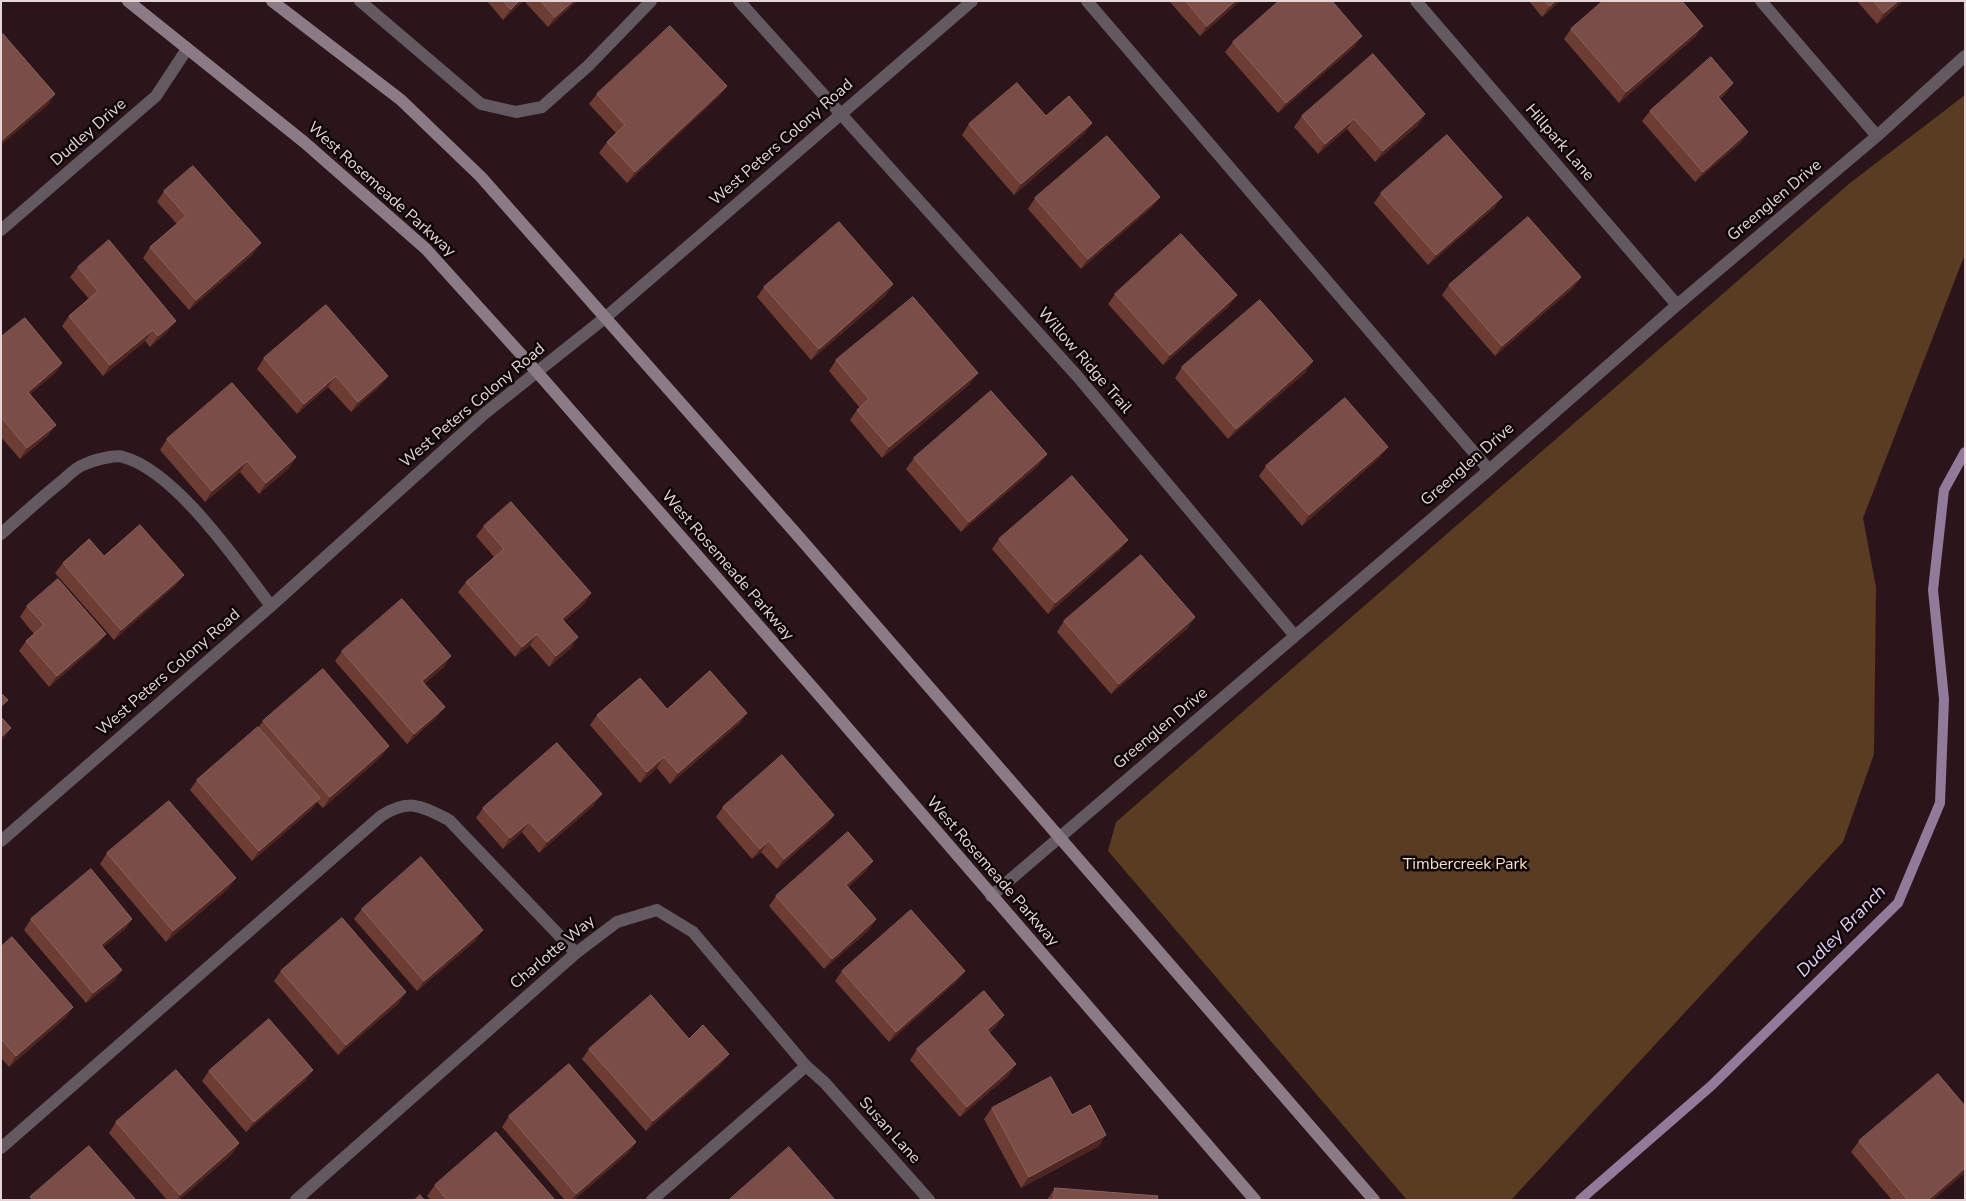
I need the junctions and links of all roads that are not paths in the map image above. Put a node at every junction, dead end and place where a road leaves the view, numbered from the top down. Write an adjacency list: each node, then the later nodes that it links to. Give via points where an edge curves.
1 (128, 1): 10 (main road, West Rosemeade Parkway)
2 (272, 1): 16 (main road, via 401,100 481,177)
3 (360, 1): 4 (street, via 481,104 516,112 542,107 588,66)
4 (651, 1)
5 (739, 1): 12 (street, Willow Ridge Trail)
6 (972, 1): 12 (street, West Peters Colony Road)
7 (1087, 1): 18 (street)
8 (1416, 1): 15 (street, Hillpark Lane)
9 (1761, 1): 13 (street)
10 (187, 50): 14 (street, Dudley Drive, via 156,96); 17 (main road, West Rosemeade Parkway, via 304,142 426,249)
11 (1965, 56): 13 (street, Greenglen Drive)
12 (839, 114): 16 (street, West Peters Colony Road); 21 (street, Willow Ridge Trail, via 1078,377)
13 (1877, 136): 15 (street, Greenglen Drive)
14 (1, 230)
15 (1677, 306): 18 (street, Greenglen Drive)
16 (606, 316): 17 (street, West Peters Colony Road); 22 (main road)
17 (537, 372): 20 (street, West Peters Colony Road, via 484,414); 24 (main road, West Rosemeade Parkway)
18 (1489, 470): 21 (street, Greenglen Drive)
19 (1, 534): 20 (street, via 82,465 122,456 146,467 182,496)
20 (271, 606): 23 (street, West Peters Colony Road)
21 (1295, 636): 22 (street, Greenglen Drive)
22 (1058, 837): 24 (street, Greenglen Drive); 33 (main road)
23 (1, 841)
24 (991, 896): 32 (main road, West Rosemeade Parkway)
25 (576, 953): 26 (street, Charlotte Way, via 617,922 657,910 693,932); 28 (street, via 449,820 426,808 407,804 393,808); 29 (street, Charlotte Way)
26 (806, 1066): 27 (street, Charlotte Way); 30 (street)
27 (825, 1083): 31 (street, Susan Lane)
28 (1, 1148)
29 (296, 1200)
30 (652, 1200)
31 (929, 1200)
32 (1255, 1200)
33 (1374, 1200)

